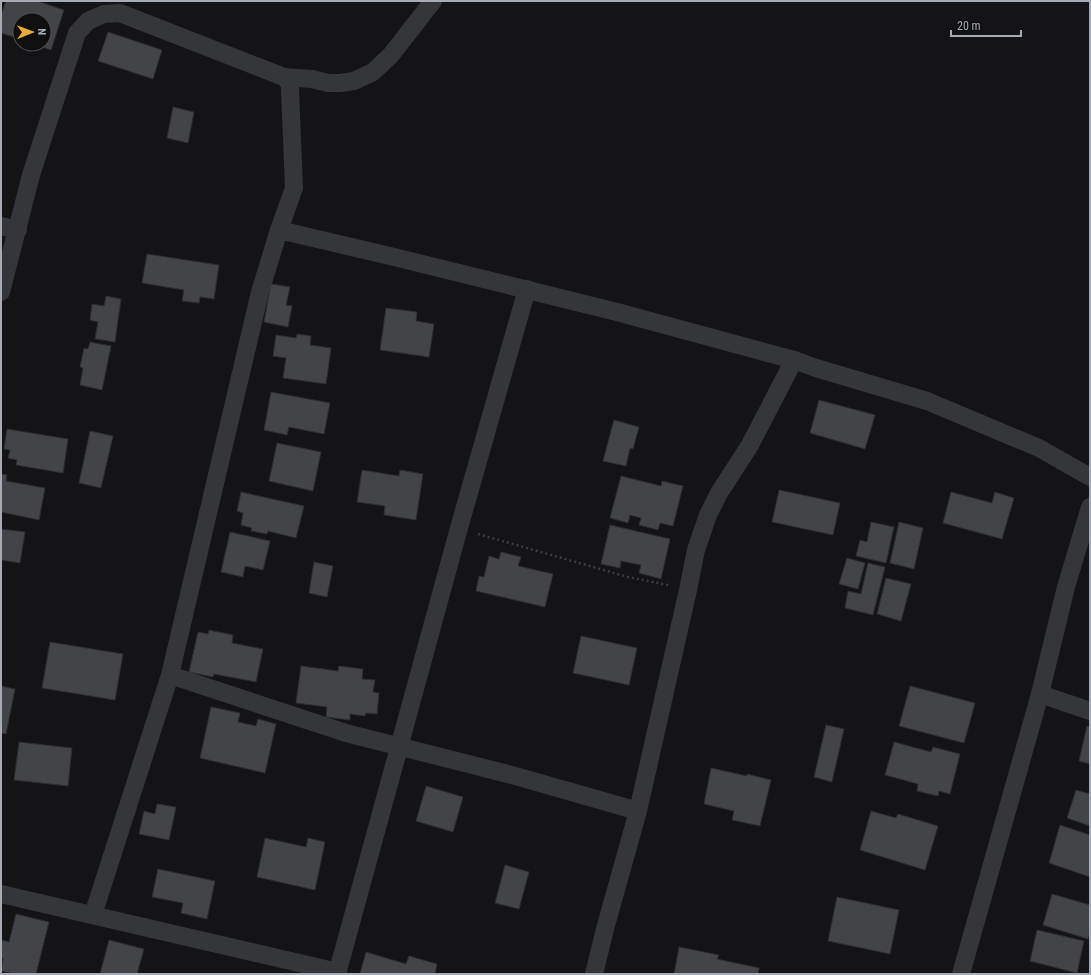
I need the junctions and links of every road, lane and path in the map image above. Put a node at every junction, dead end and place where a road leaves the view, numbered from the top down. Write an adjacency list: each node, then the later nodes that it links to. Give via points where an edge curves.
1 (434, 1): 2 (street, via 391,56 373,72 354,81 340,83)
2 (284, 77): 3 (street, via 120,12 104,14 88,21 77,33 31,175); 4 (street, via 290,84 294,188)
3 (9, 228): 6 (street)
4 (279, 230): 5 (street); 12 (street, via 260,292)
5 (527, 289): 7 (street); 10 (street)
6 (1, 292)
7 (794, 360): 8 (street, via 927,401 1039,448); 11 (street, via 750,445 708,515 696,550)
8 (1090, 478)
9 (1090, 507): 13 (street, via 1066,587)
10 (460, 528): 11 (path, via 628,577); 15 (street)
11 (688, 590): 16 (street)
12 (170, 676): 15 (street, via 346,733); 18 (street)
13 (1040, 694): 14 (street); 21 (street)
14 (1090, 711)
15 (400, 747): 16 (street, via 508,774); 19 (street)
16 (638, 812): 20 (street)
17 (1, 894): 18 (street)
18 (93, 915): 19 (street)
19 (337, 973)
20 (594, 974)
21 (961, 974)

